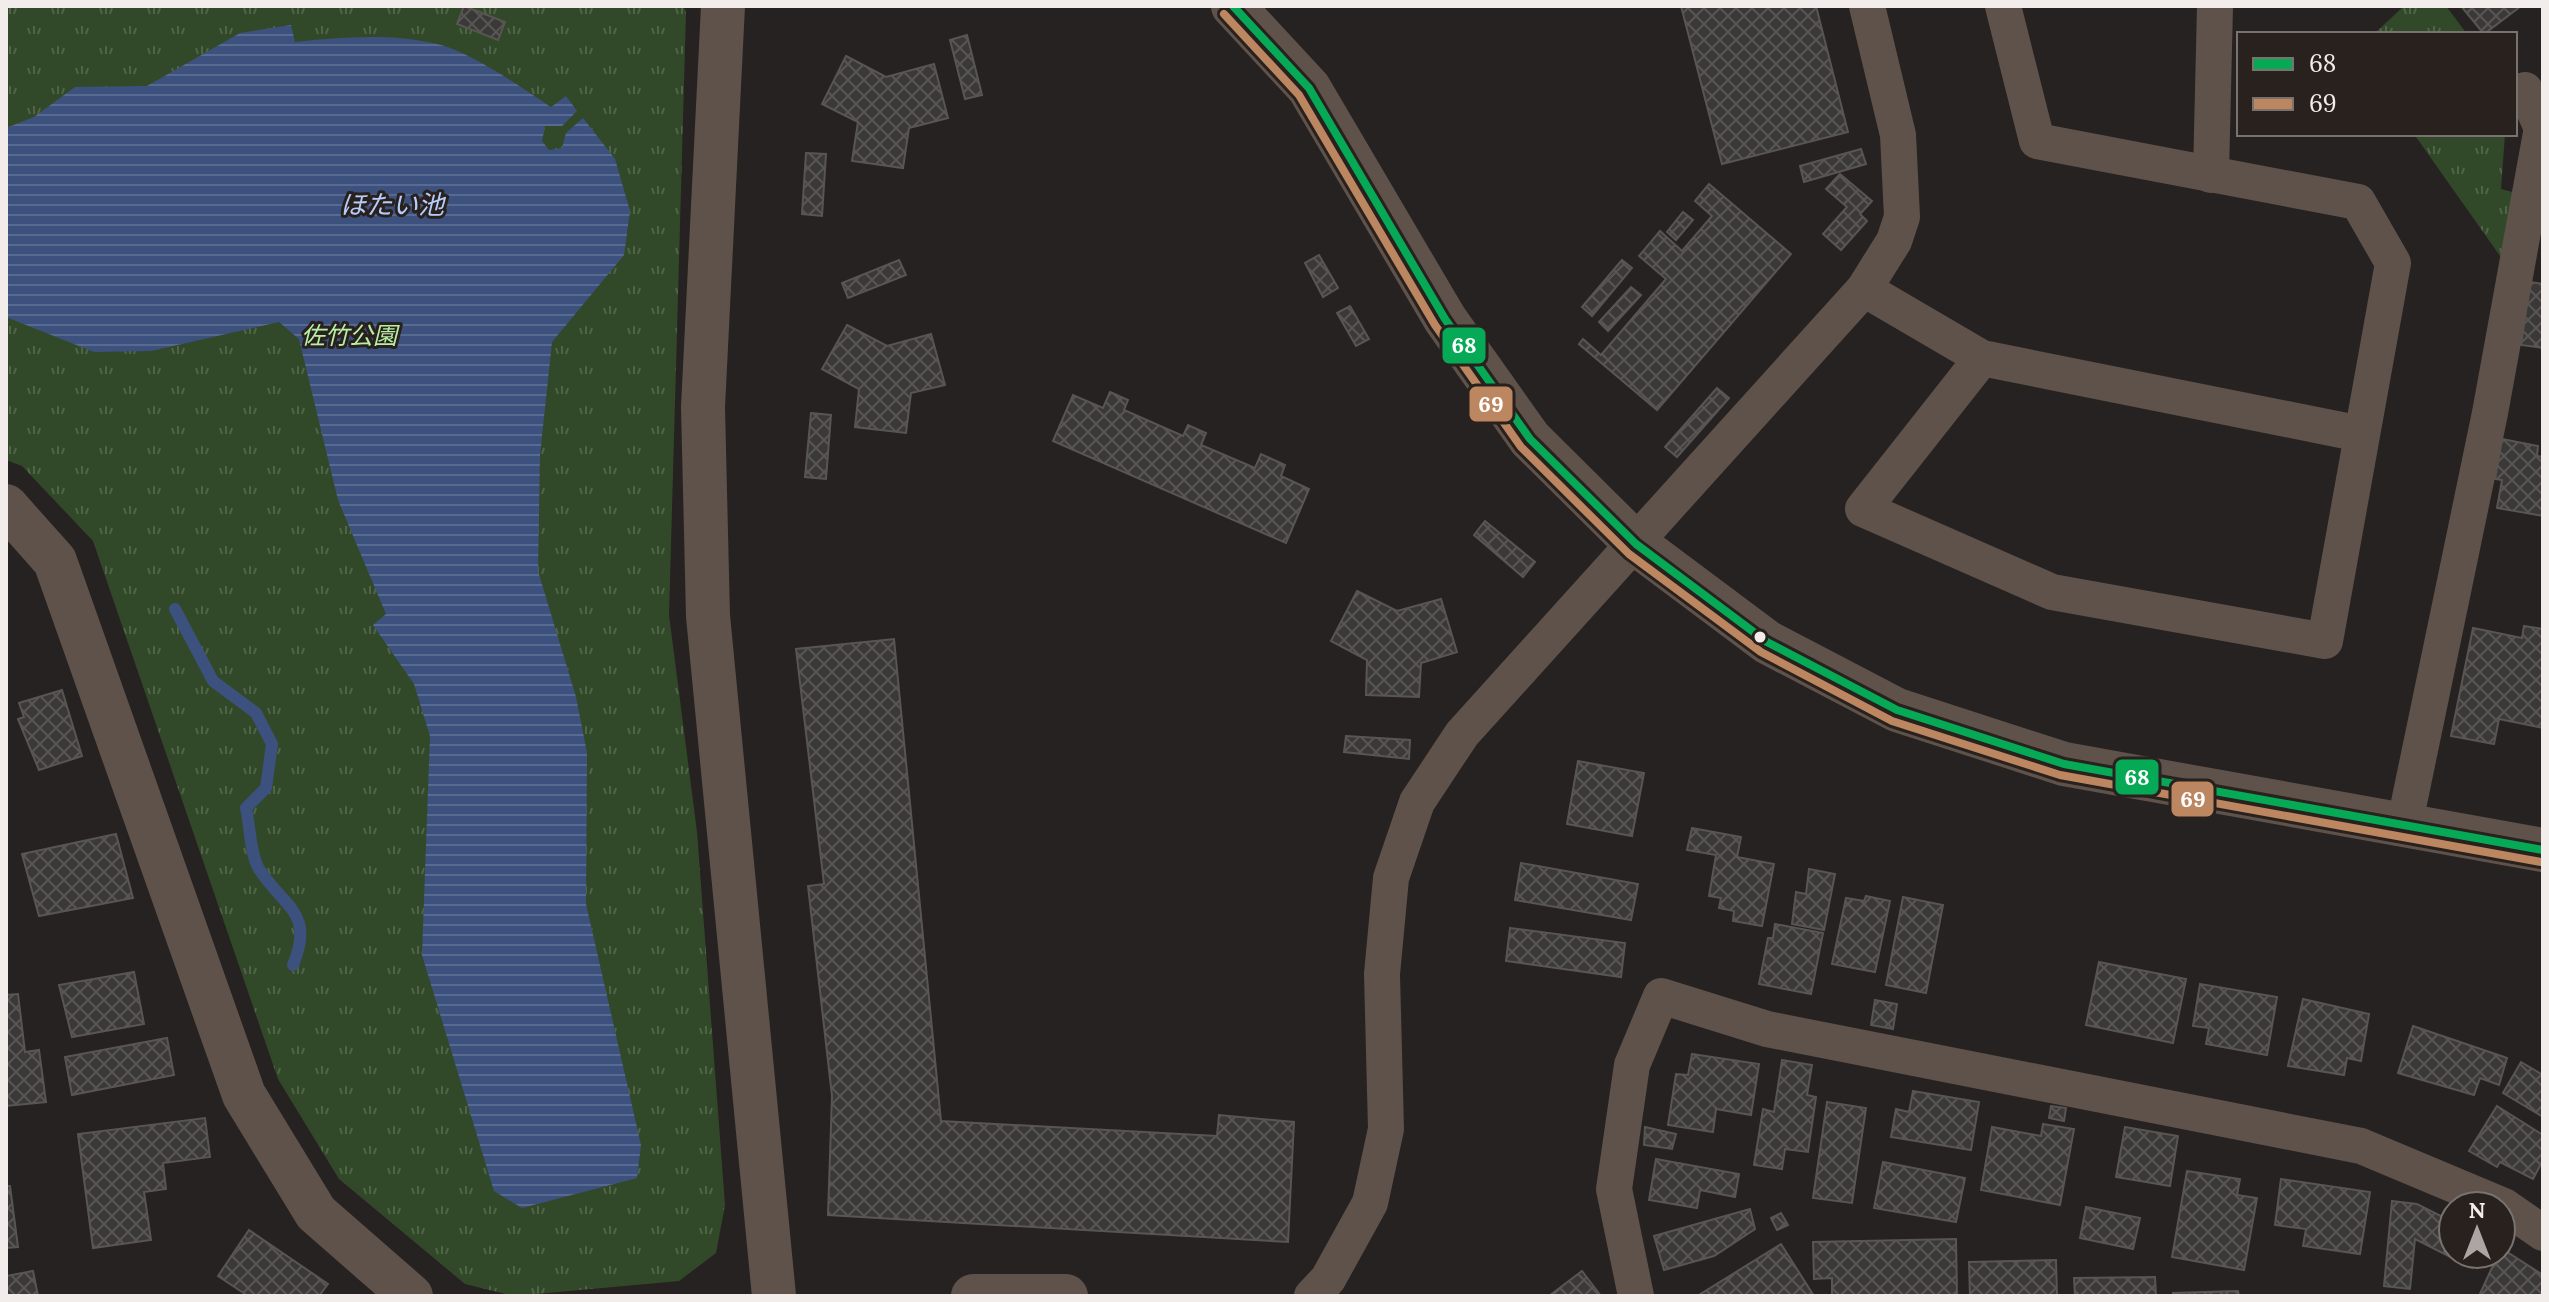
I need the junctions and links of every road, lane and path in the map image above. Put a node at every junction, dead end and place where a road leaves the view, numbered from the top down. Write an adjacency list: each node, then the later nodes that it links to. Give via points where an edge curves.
1 (723, 6): 18 (street, via 703,407 708,616)
2 (1233, 6): 13 (street, via 1309,88 1445,319 1530,439)
3 (1867, 6): 9 (street, via 1898,135 1902,217 1894,241)
4 (2003, 6): 8 (street, via 2037,141)
5 (2215, 6): 8 (street)
6 (2525, 90): 7 (street)
7 (2542, 123): 14 (street, via 2490,413)
8 (2211, 175): 11 (street, via 2358,202 2393,263)
9 (1864, 289): 10 (street); 13 (street)
10 (1982, 358): 11 (street); 11 (street, via 1863,509 2052,592 2325,641)
11 (2361, 434)
12 (6, 506): 17 (street, via 55,561 244,1095 316,1213)
13 (1636, 544): 14 (street, via 1767,642 1897,710 2064,764); 21 (street, via 1462,734 1417,802 1390,892 1382,974 1386,1129 1370,1203 1328,1279)
14 (2405, 822): 15 (street)
15 (2543, 850)
16 (2543, 1233): 22 (street, via 2504,1206 2361,1146 1767,1029 1661,996 1632,1065 1614,1189)
17 (411, 1296)
18 (774, 1296)
19 (973, 1296): 20 (street)
20 (1066, 1296)
21 (1312, 1296)
22 (1636, 1296)

